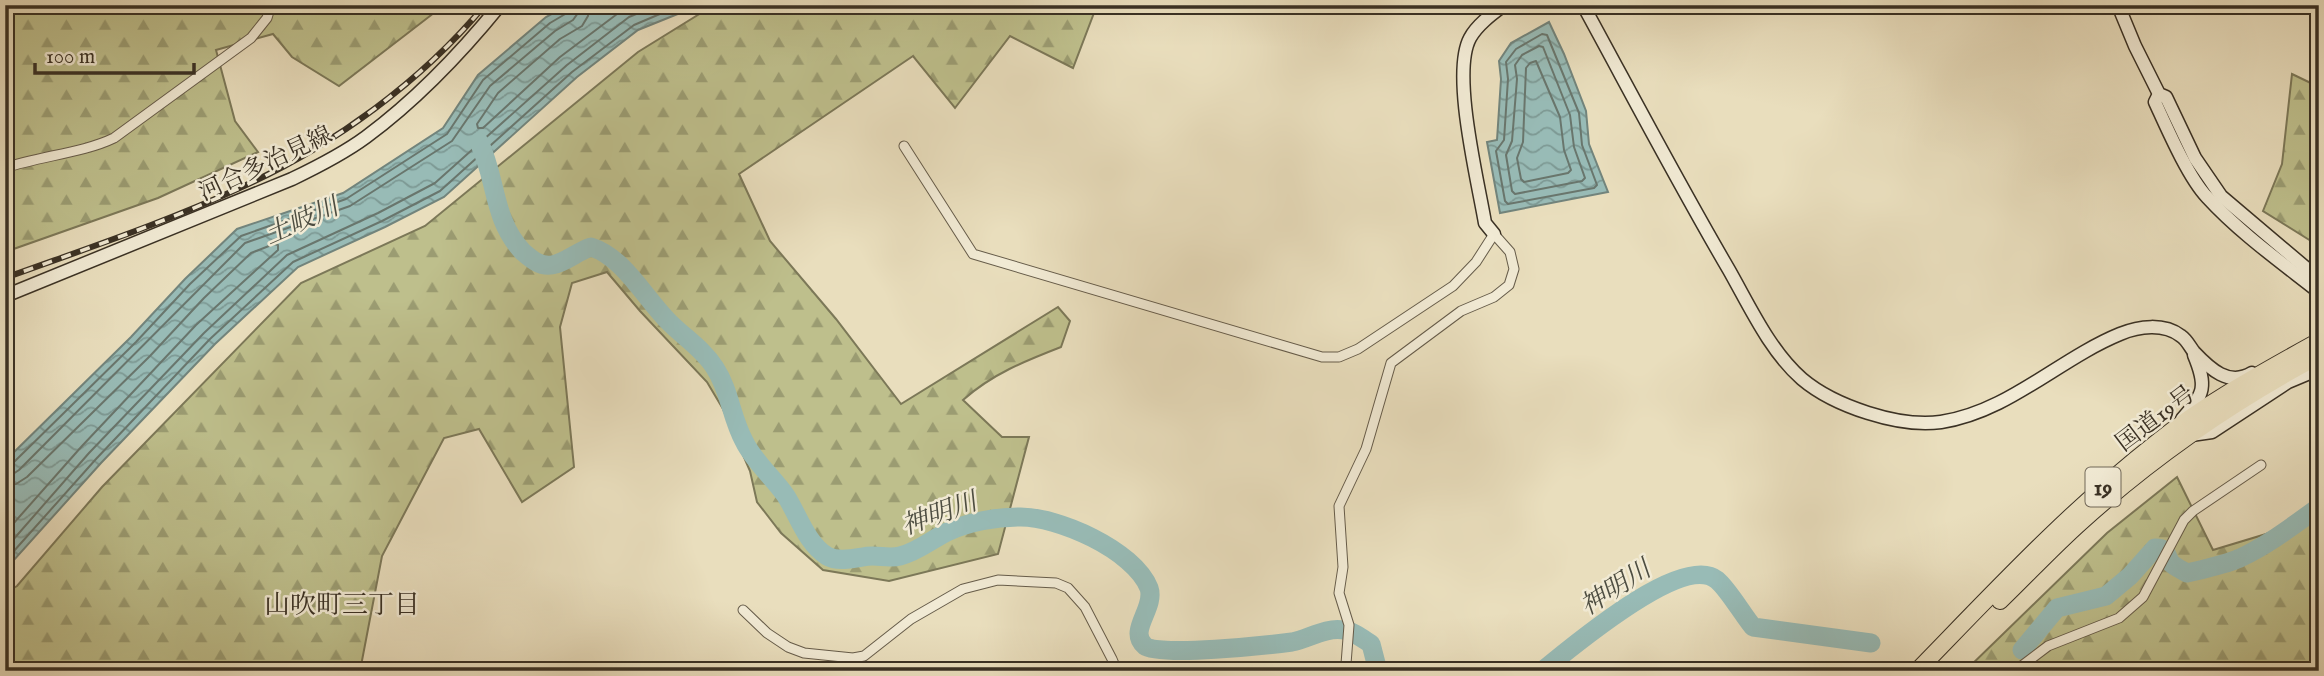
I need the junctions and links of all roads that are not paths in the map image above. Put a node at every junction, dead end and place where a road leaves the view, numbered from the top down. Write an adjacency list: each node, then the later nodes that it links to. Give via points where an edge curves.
1 (271, 5): 8 (street, via 251,38 114,138)
2 (500, 5): 12 (street, 河合多治見線, via 410,100 326,163)
3 (1504, 5): 9 (street, via 1470,38 1463,60 1462,85 1485,223)
4 (1583, 5): 15 (street, via 1771,342 1801,378 1825,396 1899,421 1939,422 1974,414 2120,334 2142,327 2164,328 2183,336)
5 (2118, 5): 6 (street)
6 (2159, 94): 10 (street, via 2166,97 2195,158 2221,196); 11 (street, via 2155,102 2205,195)
7 (904, 146): 9 (street, via 973,254 1322,357 1339,357 1358,349 1453,286)
8 (5, 168)
9 (1494, 234): 23 (street, via 1510,252 1514,269 1509,285 1461,311 1391,363 1366,449 1339,506 1343,567 1339,593 1349,625)
10 (2319, 279)
11 (2319, 292)
12 (5, 296)
13 (2319, 336): 15 (street, via 2244,378 2217,374)
14 (2319, 341): 18 (highway, 国道19号 / 19)
15 (2193, 351): 18 (street, via 2203,377 2201,395)
16 (2319, 356): 19 (highway, 国道19号 / 19)
17 (2319, 369): 19 (street, via 2288,382 2211,432)
18 (2168, 433): 24 (highway, 国道19号 / 19, via 2068,516)
19 (2191, 435): 25 (highway, 国道19号 / 19, via 2082,521)
20 (2262, 466): 26 (street, via 2193,510 2143,597 2119,618 2048,646)
21 (743, 610): 22 (street, via 788,647 853,658 864,656 911,619 963,589 998,580 1056,583 1068,588 1084,607)
22 (1117, 671)
23 (1349, 671)
24 (1917, 671)
25 (1931, 671)
26 (2015, 671)

